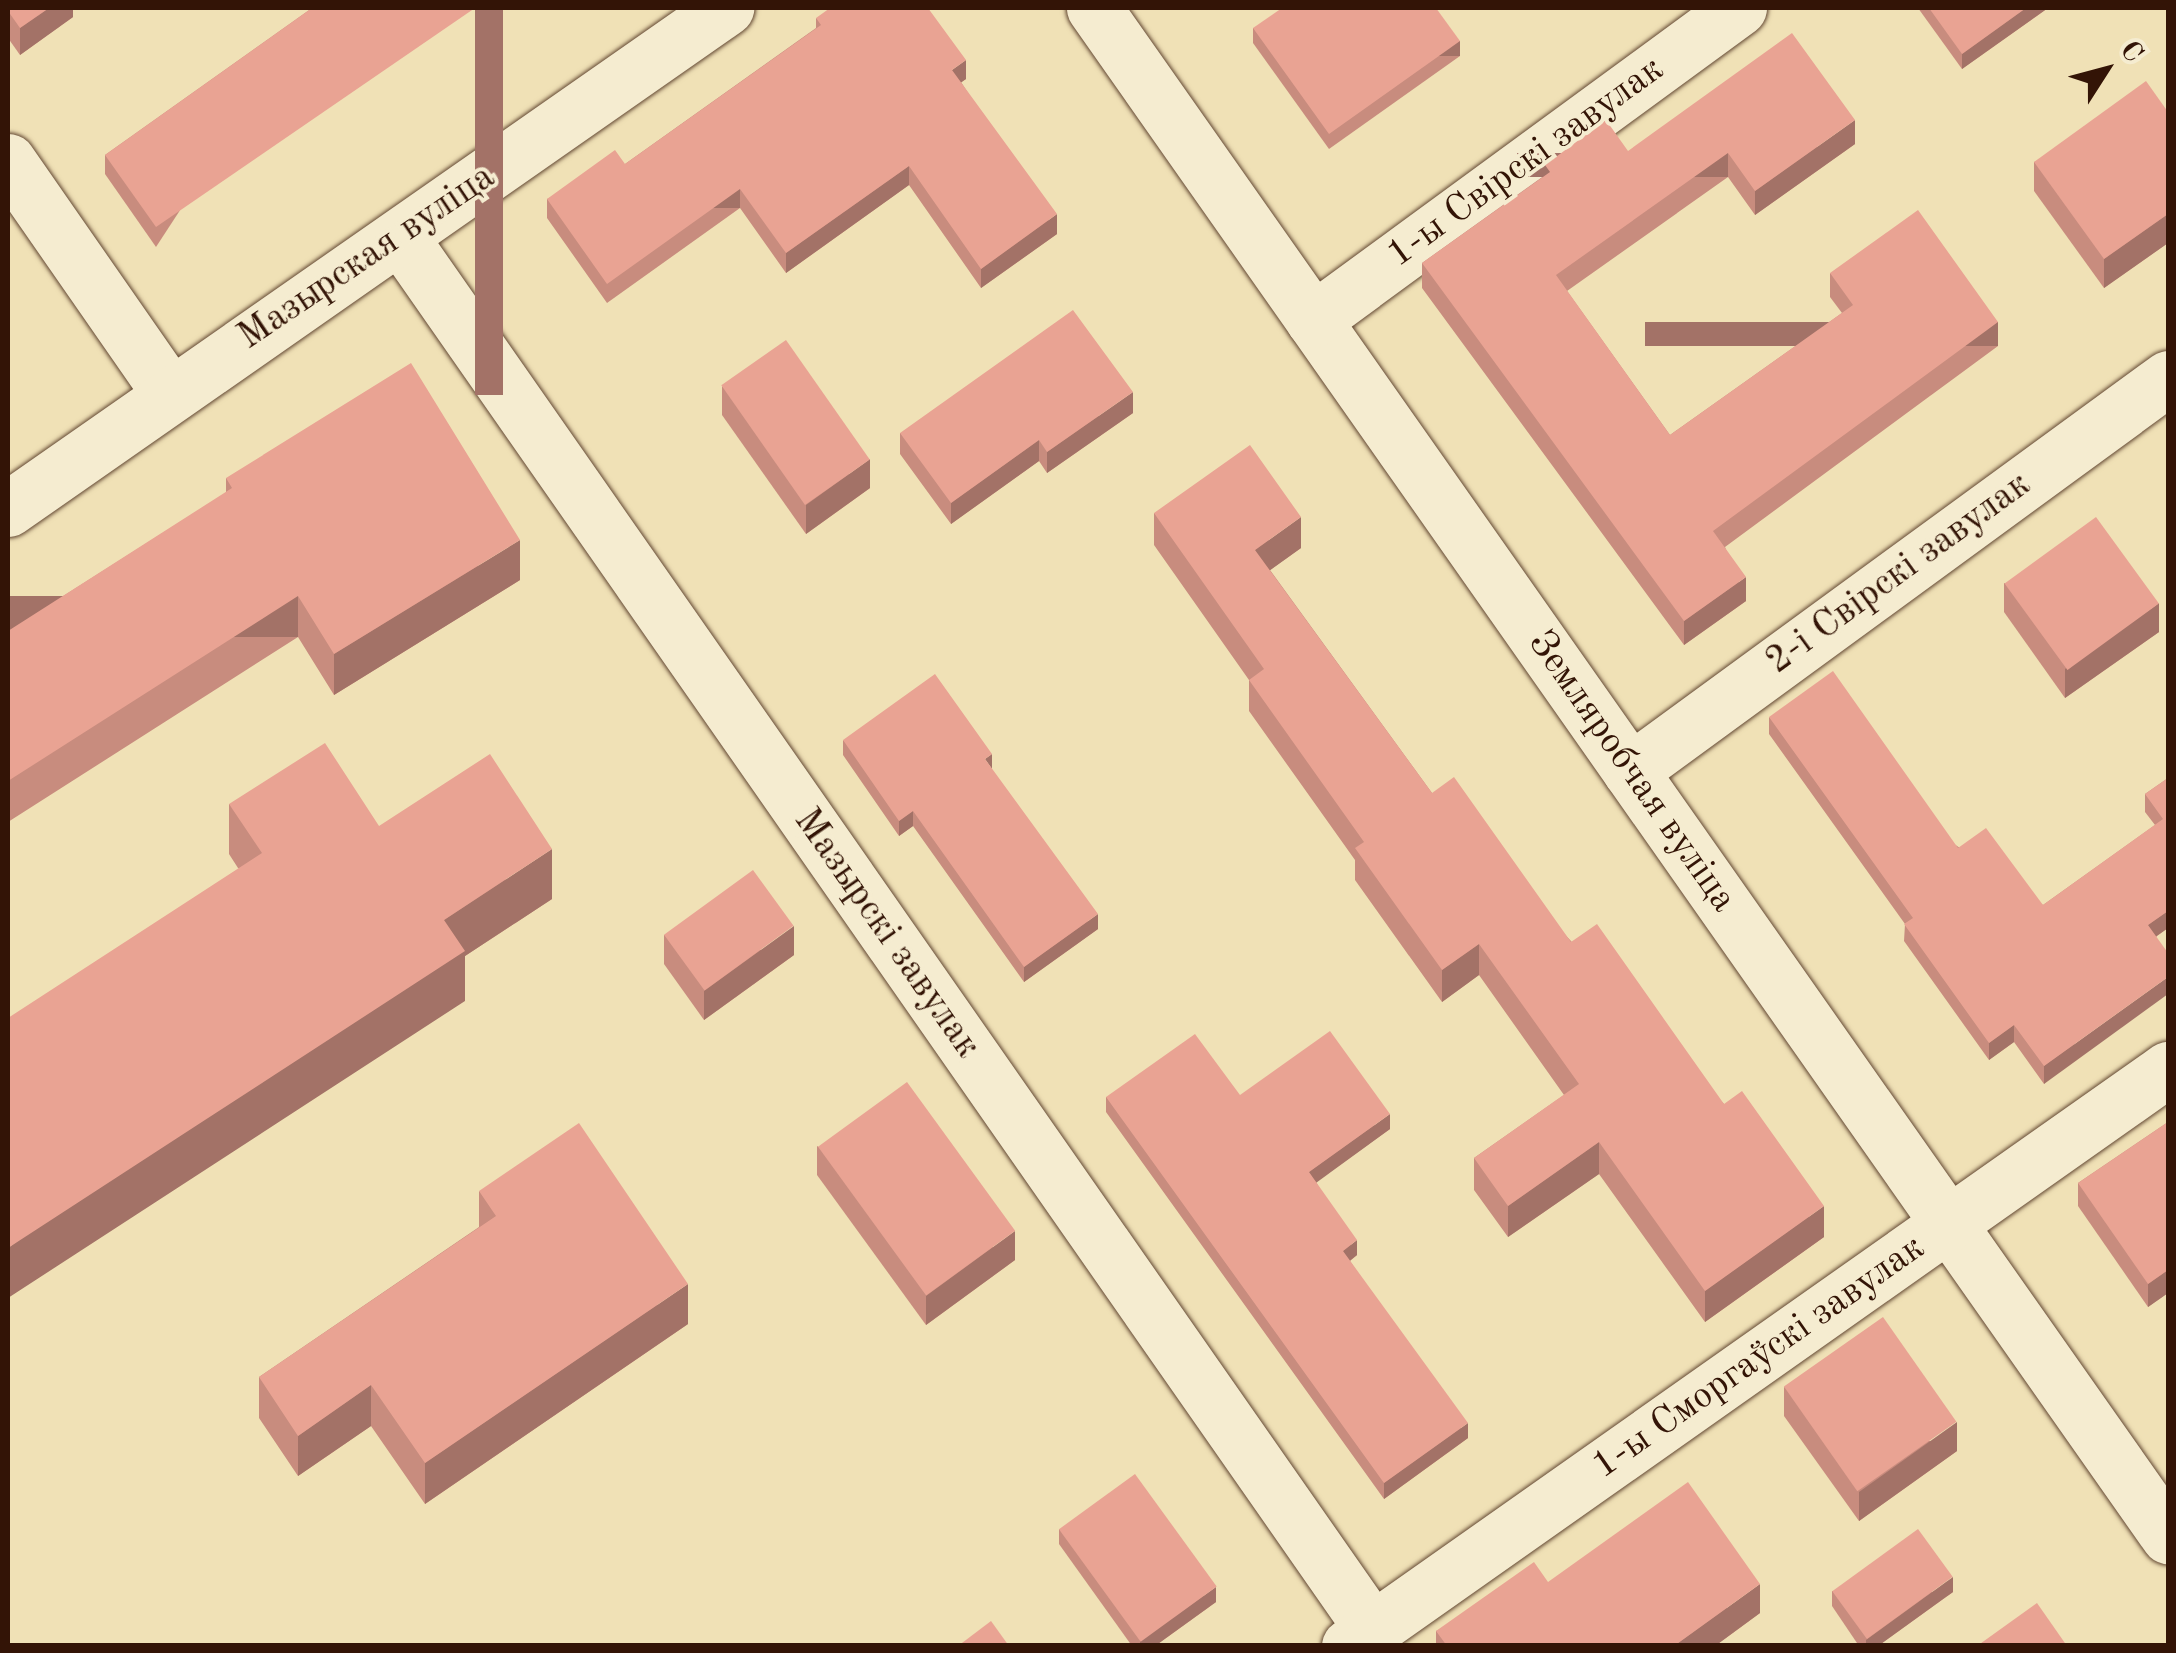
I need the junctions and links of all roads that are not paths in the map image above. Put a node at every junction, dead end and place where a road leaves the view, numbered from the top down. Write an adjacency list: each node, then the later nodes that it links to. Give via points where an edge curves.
1 (726, 8): 5 (street, Мазырская вуліца)
2 (1094, 8): 6 (street, Земляробчая вуліца)
3 (1738, 8): 6 (street, 1-ы Свірскі завулак)
4 (8, 160): 8 (street)
5 (400, 238): 8 (street, Мазырская вуліца); 14 (street, Мазырскі завулак)
6 (1313, 320): 10 (street, Земляробчая вуліца)
7 (2168, 378): 10 (street, 2-і Свірскі завулак)
8 (169, 393): 9 (street, Мазырская вуліца)
9 (8, 509)
10 (1630, 771): 12 (street, Земляробчая вуліца)
11 (2168, 1069): 12 (street, 1-ы Сморгаўскі завулак)
12 (1948, 1225): 13 (street, Земляробчая вуліца); 14 (street, 1-ы Сморгаўскі завулак)
13 (2168, 1536)
14 (1360, 1637)

